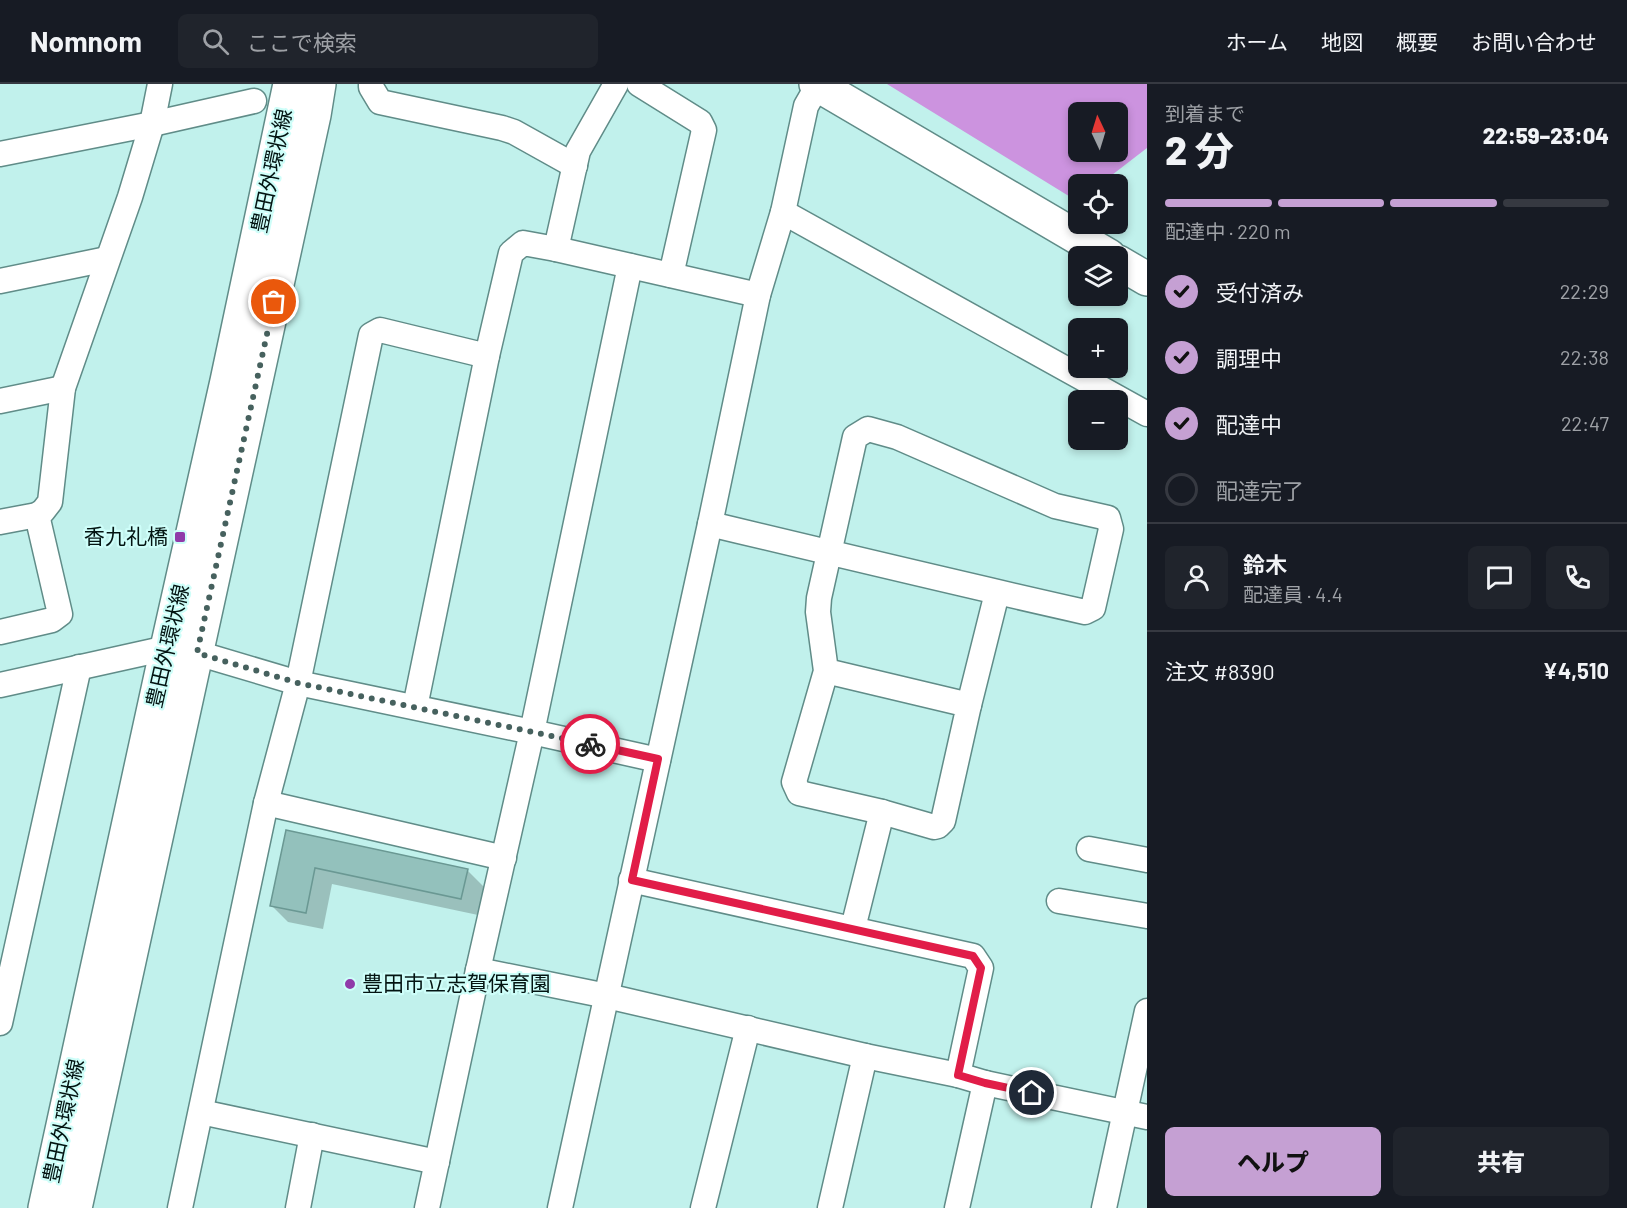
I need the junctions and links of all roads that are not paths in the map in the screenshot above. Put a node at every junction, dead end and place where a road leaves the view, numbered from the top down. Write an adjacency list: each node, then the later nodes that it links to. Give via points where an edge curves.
1 (160, 84): 9 (street)
2 (290, 84): 32 (street, 豊田外環状線, via 227,381)
3 (319, 84): 32 (street, 豊田外環状線)
4 (371, 84): 11 (street, via 380,102 502,128)
5 (616, 84): 11 (street, via 578,151)
6 (639, 84): 18 (street, via 700,122 704,130)
7 (817, 84): 12 (street, via 806,106); 13 (street)
8 (254, 101): 9 (street)
9 (152, 124): 10 (street); 15 (street)
10 (0, 154)
11 (575, 166): 14 (street)
12 (783, 212): 21 (street); 25 (street)
13 (1091, 246)
14 (556, 249): 16 (street); 22 (street, via 523,243 512,253)
15 (107, 259): 20 (street); 23 (street)
16 (630, 267): 18 (street); 39 (street)
17 (1128, 268): 19 (street)
18 (671, 275): 21 (street)
19 (1147, 279)
20 (0, 281)
21 (758, 295): 28 (street)
22 (487, 356): 35 (street, via 380,330 371,334); 38 (street)
23 (63, 388): 24 (street); 26 (street, via 50,502)
24 (0, 401)
25 (1147, 414)
26 (36, 515): 27 (street); 31 (street, via 60,614 52,621)
27 (0, 522)
28 (710, 524): 29 (street); 40 (street)
29 (829, 552): 30 (street); 30 (street, via 855,437 868,429 897,437 1055,506 1108,518 1112,529 1093,608 1085,612); 34 (street, via 818,612)
30 (997, 592): 37 (street)
31 (0, 632)
32 (182, 651): 33 (street); 35 (street); 62 (street, 豊田外環状線); 63 (street, 豊田外環状線)
33 (79, 667): 36 (street); 53 (street)
34 (826, 671): 37 (street); 42 (street, via 794,782 796,788 799,793)
35 (298, 683): 38 (street); 41 (street)
36 (0, 685)
37 (969, 705): 42 (street, via 943,821 934,826)
38 (415, 707): 39 (street)
39 (532, 732): 40 (street); 44 (street)
40 (658, 759): 46 (street)
41 (266, 803): 44 (street); 58 (street)
42 (882, 812): 49 (street)
43 (1089, 849): 45 (street)
44 (504, 858): 50 (street)
45 (1147, 860)
46 (632, 880): 49 (street); 51 (street)
47 (1059, 901): 48 (street)
48 (1147, 916)
49 (853, 928): 56 (street, via 973,956 981,968)
50 (478, 970): 51 (street); 61 (street)
51 (607, 996): 54 (street); 67 (street)
52 (1147, 1011): 59 (street)
53 (0, 1023)
54 (748, 1028): 55 (street); 68 (street)
55 (865, 1056): 56 (street); 69 (street)
56 (958, 1075): 57 (street)
57 (985, 1083): 59 (street); 70 (street)
58 (201, 1112): 60 (street); 64 (street)
59 (1136, 1115): 71 (street)
60 (312, 1135): 61 (street); 65 (street)
61 (437, 1162): 66 (street)
62 (45, 1208)
63 (75, 1208)
64 (180, 1208)
65 (298, 1208)
66 (427, 1208)
67 (560, 1208)
68 (703, 1208)
69 (830, 1208)
70 (957, 1208)
71 (1104, 1208)

